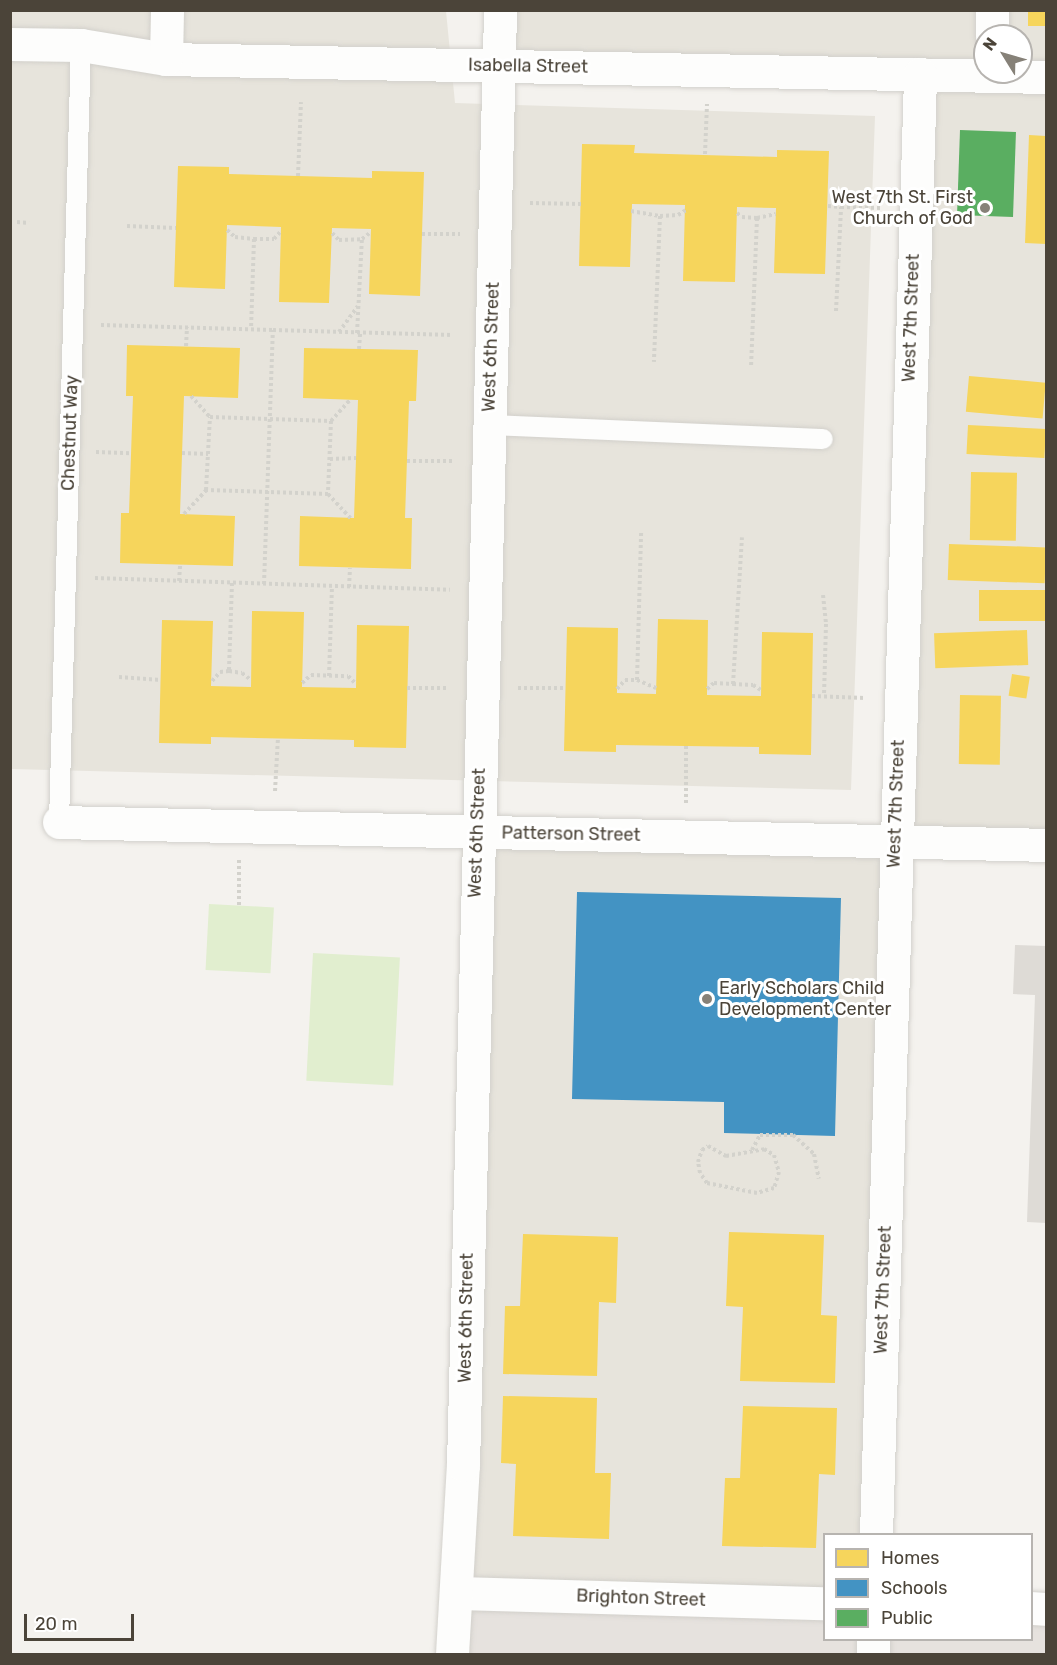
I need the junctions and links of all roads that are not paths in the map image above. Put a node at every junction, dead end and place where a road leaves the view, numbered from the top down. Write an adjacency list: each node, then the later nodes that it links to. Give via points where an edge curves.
1 (167, 10): 5 (street)
2 (500, 10): 6 (street, West 6th Street)
3 (10, 44): 4 (street, Isabella Street)
4 (81, 45): 5 (street, Isabella Street); 11 (lane, Chestnut Way)
5 (166, 59): 6 (street, Isabella Street)
6 (500, 66): 7 (street, Isabella Street); 9 (street, West 6th Street)
7 (920, 74): 8 (street, Isabella Street); 13 (street, West 7th Street)
8 (973, 74)
9 (489, 425): 10 (lane); 12 (street, West 6th Street)
10 (823, 439)
11 (59, 822): 12 (street, Patterson Street)
12 (477, 832): 13 (street, Patterson Street); 16 (street, West 6th Street)
13 (895, 841): 14 (street, Patterson Street); 15 (street, West 7th Street)
14 (1047, 845)
15 (876, 1533)
16 (457, 1593): 17 (street, Brighton Street); 18 (street, West 6th Street)
17 (823, 1603)
18 (452, 1654)

